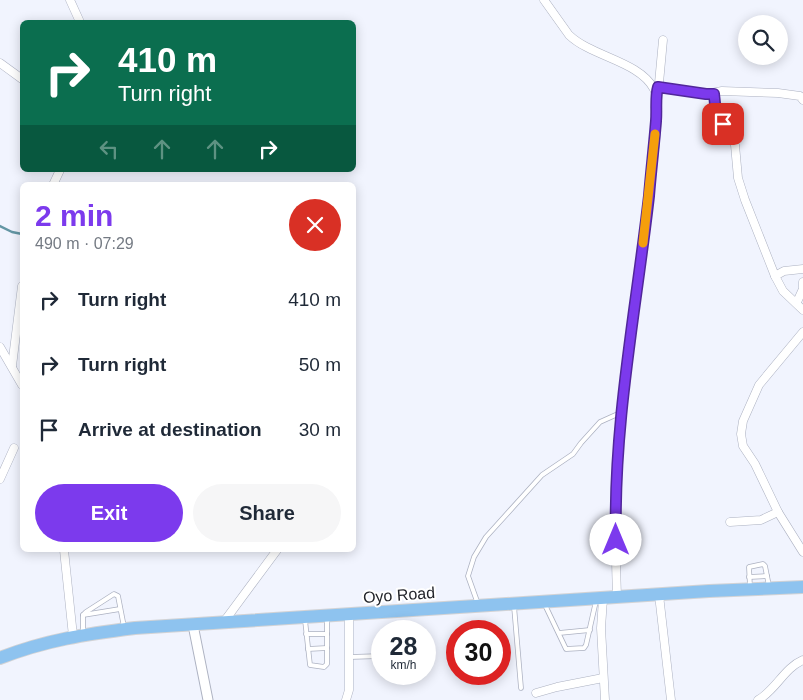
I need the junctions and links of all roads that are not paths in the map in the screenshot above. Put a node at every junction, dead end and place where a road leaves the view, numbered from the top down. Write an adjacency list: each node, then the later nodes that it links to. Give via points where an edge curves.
1 (70, 0): 3 (street)
2 (544, 0): 7 (street, via 574,40 639,72)
3 (79, 20)
4 (663, 40): 7 (street)
5 (0, 63): 6 (street)
6 (20, 77)
7 (657, 90): 8 (street); 20 (street, via 645,229)
8 (714, 94): 9 (street, via 722,91 778,93 800,96); 11 (street, via 716,113 735,145 738,178 745,200)
9 (803, 100)
10 (803, 269): 11 (street, via 784,270)
11 (776, 276): 14 (street, via 783,291)
12 (803, 282): 14 (street)
13 (20, 302): 18 (street)
14 (797, 302): 15 (street)
15 (803, 310)
16 (803, 332): 23 (street, via 759,385 743,421 741,434 743,446)
17 (0, 348): 18 (street)
18 (12, 366): 19 (street)
19 (20, 381)
20 (620, 413): 32 (street, via 615,521); 36 (lane, via 600,422 573,454 542,475 486,537 474,557 468,576)
21 (14, 448): 22 (street)
22 (0, 479)
23 (778, 512): 24 (street, via 761,520); 27 (street)
24 (730, 522)
25 (64, 552): 49 (street)
26 (276, 552): 42 (street)
27 (803, 552)
28 (768, 582): 29 (highway, Oyo Road); 29 (lane, via 763,564 750,566); 30 (highway, Oyo Road)
29 (750, 583): 31 (highway, Oyo Road)
30 (803, 588)
31 (659, 595): 32 (highway, Oyo Road); 62 (street)
32 (617, 597): 33 (highway, Oyo Road)
33 (600, 599): 34 (highway, Oyo Road); 45 (lane); 56 (street)
34 (544, 602): 35 (highway, Oyo Road); 46 (lane)
35 (514, 604): 36 (highway, Oyo Road); 57 (lane)
36 (479, 606): 39 (highway, Oyo Road)
37 (120, 609): 38 (lane); 38 (lane, via 118,596 114,594); 44 (lane)
38 (83, 615): 49 (lane)
39 (349, 615): 40 (highway, Oyo Road); 52 (street)
40 (327, 616): 41 (highway, Oyo Road); 48 (lane)
41 (304, 618): 42 (highway, Oyo Road); 47 (lane)
42 (223, 623): 43 (highway, Oyo Road)
43 (193, 625): 44 (highway, Oyo Road); 59 (street)
44 (124, 629): 49 (highway, Oyo Road)
45 (590, 630): 46 (lane); 46 (lane, via 584,648 569,650)
46 (559, 633)
47 (306, 634): 48 (lane); 51 (lane)
48 (327, 634): 50 (lane)
49 (78, 635): 54 (highway, Oyo Road)
50 (327, 648): 51 (lane); 51 (lane, via 324,667 310,665)
51 (308, 649)
52 (349, 656): 53 (lane); 60 (street)
53 (371, 656)
54 (0, 658)
55 (803, 660): 63 (street, via 790,668)
56 (603, 678): 58 (street); 61 (street)
57 (521, 688)
58 (536, 693)
59 (208, 700)
60 (346, 700)
61 (604, 700)
62 (671, 700)
63 (758, 700)

